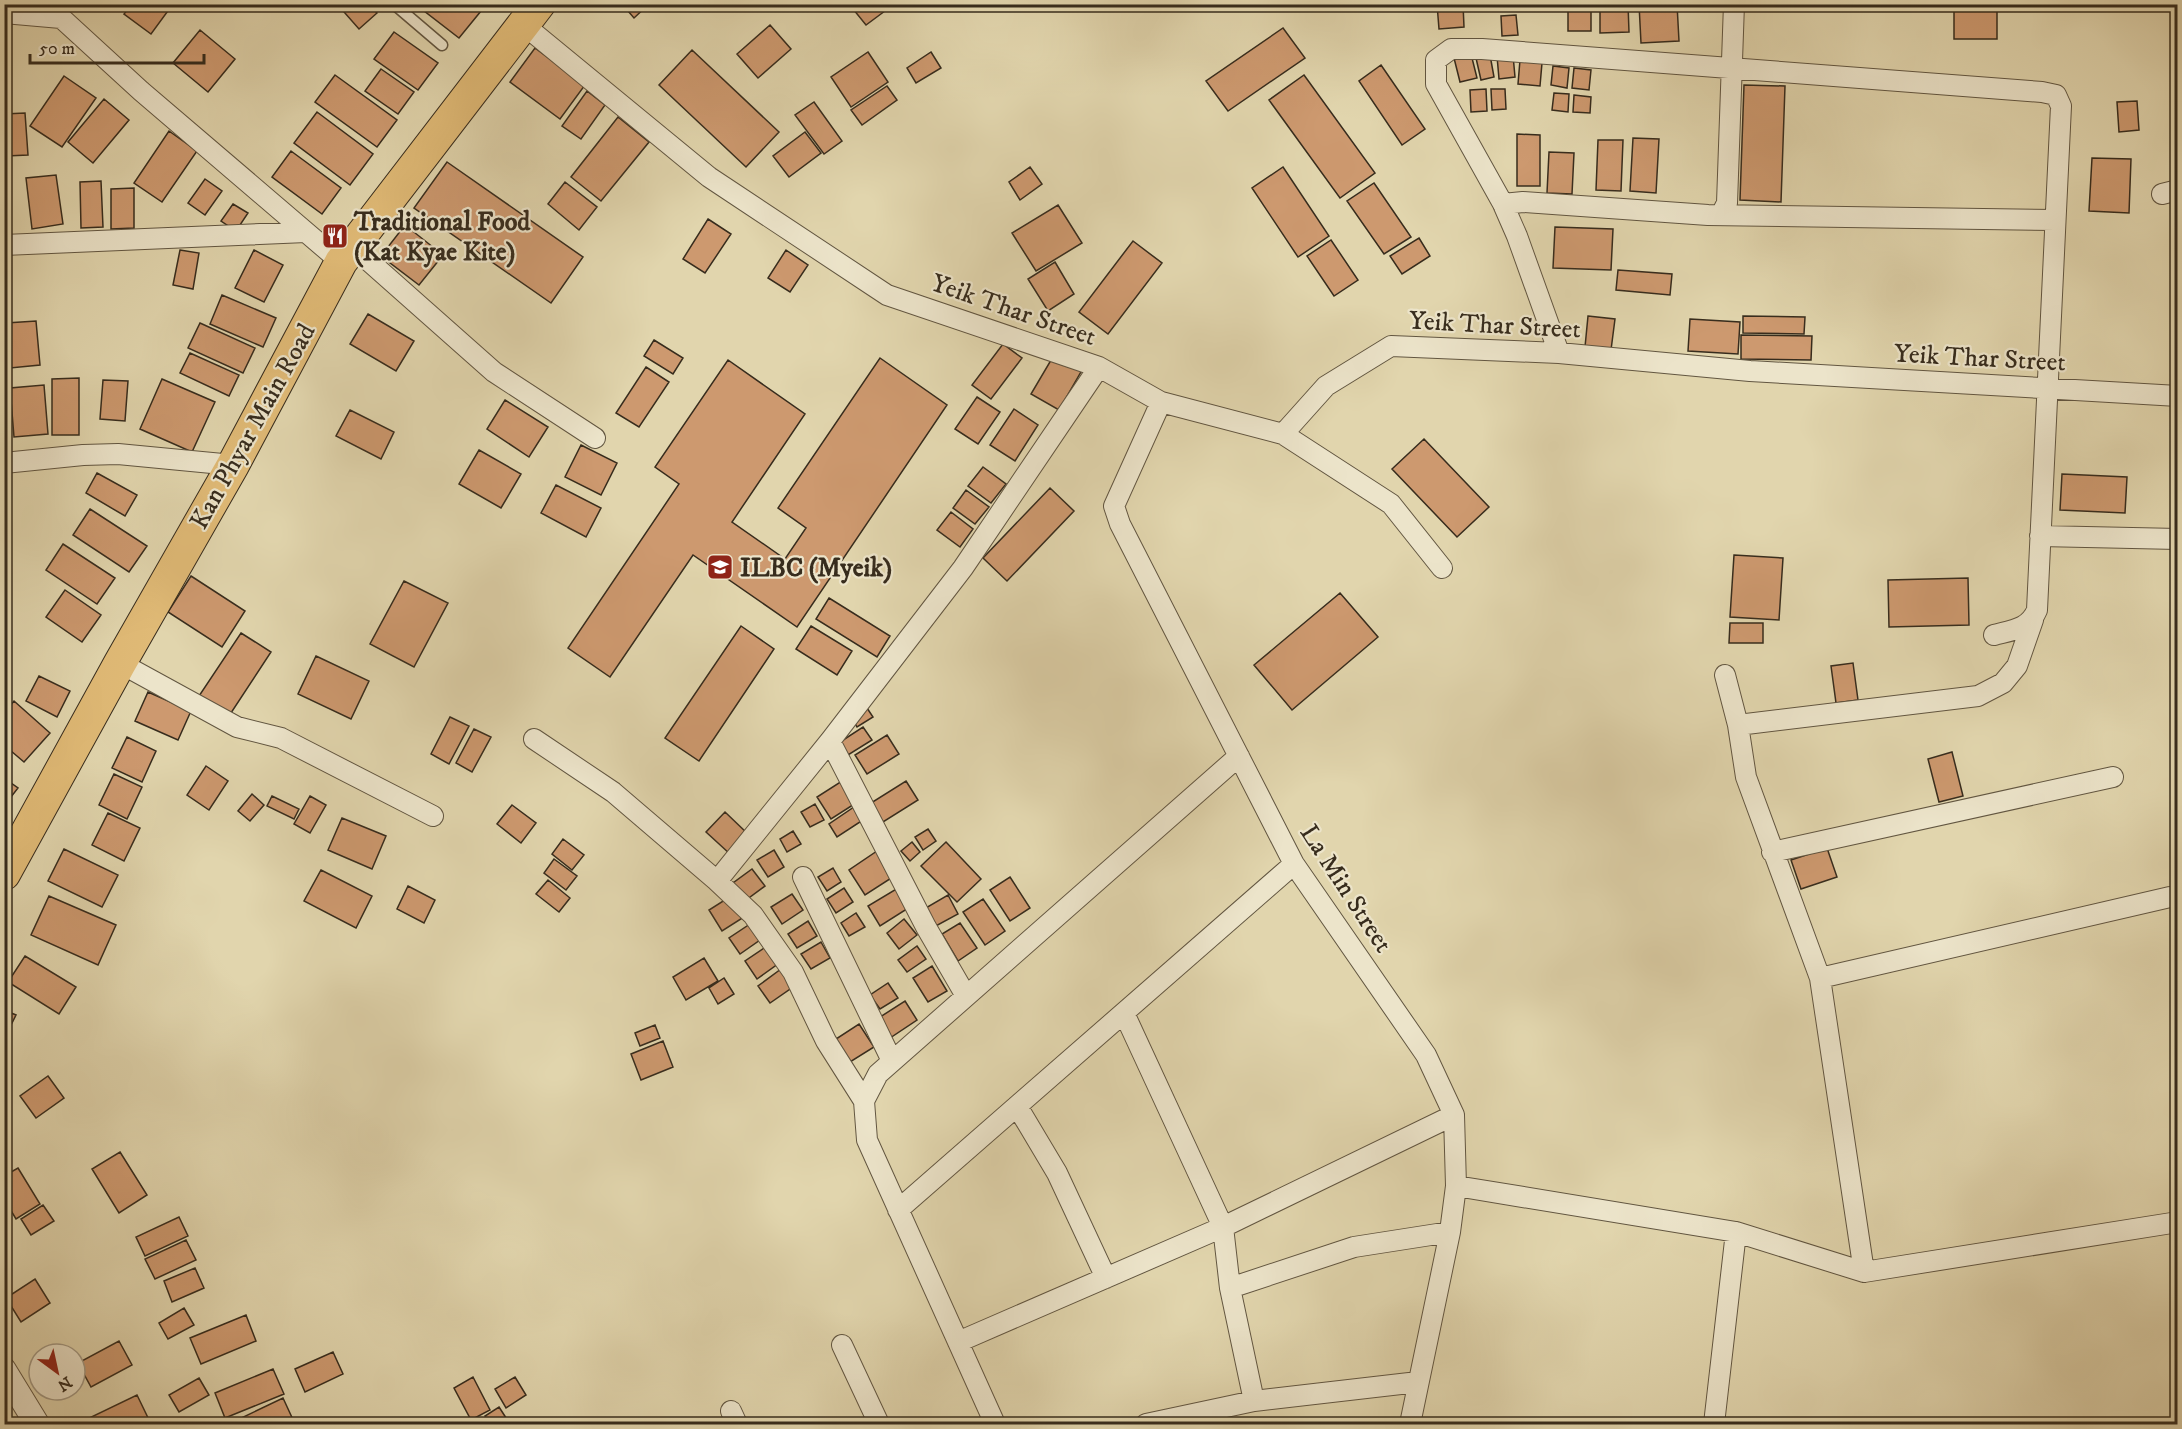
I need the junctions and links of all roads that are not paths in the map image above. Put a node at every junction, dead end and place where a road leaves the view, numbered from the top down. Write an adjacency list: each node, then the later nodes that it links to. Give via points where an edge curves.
1 (46, 4): 6 (street)
2 (394, 4): 7 (lane)
3 (1734, 4): 8 (street)
4 (4, 13): 6 (street)
5 (532, 15): 14 (main road, Kan Phyar Main Road); 16 (street, Yeik Thar Street, via 709,177 887,295)
6 (61, 18): 12 (street)
7 (442, 45)
8 (1730, 68): 9 (street, via 1451,49 1436,60 1436,84); 10 (street, via 1727,203); 11 (street, via 2056,95 2061,106)
9 (1503, 204): 10 (street); 15 (street)
10 (1722, 213): 11 (street)
11 (2055, 220): 17 (street)
12 (306, 232): 13 (street); 14 (street)
13 (4, 245)
14 (347, 254): 21 (street, via 494,372); 23 (main road, Kan Phyar Main Road)
15 (1559, 353): 17 (street, Yeik Thar Street, via 1750,371); 20 (street, Yeik Thar Street, via 1391,346 1326,386)
16 (1099, 367): 19 (street, Yeik Thar Street); 33 (street, via 963,568)
17 (2046, 387): 18 (street, Yeik Thar Street); 24 (street)
18 (2178, 396)
19 (1161, 402): 20 (street, Yeik Thar Street); 34 (street, La Min Street, via 1114,506 1120,525)
20 (1283, 434): 26 (street, via 1390,504)
21 (595, 438)
22 (4, 462): 23 (street, via 118,454)
23 (233, 465): 29 (main road, Kan Phyar Main Road)
24 (2040, 536): 25 (street); 27 (street, via 2037,610)
25 (2178, 539)
26 (1442, 567)
27 (2033, 620): 28 (street, via 2018,629); 31 (street, via 2017,666 2003,683 1978,696)
28 (1994, 635)
29 (120, 663): 36 (street, via 237,727 280,738); 39 (main road, Kan Phyar Main Road)
30 (1725, 675): 31 (street)
31 (1738, 725): 37 (street, via 1746,777)
32 (534, 739): 41 (street, via 613,792)
33 (830, 741): 41 (street); 44 (street)
34 (1239, 756): 38 (street, La Min Street); 44 (street)
35 (2113, 777): 37 (street)
36 (433, 816)
37 (1772, 852): 43 (street)
38 (1294, 864): 45 (street); 49 (street, La Min Street, via 1426,1055)
39 (4, 874)
40 (803, 877): 46 (street)
41 (717, 881): 47 (street, via 753,915 793,972 826,1041)
42 (2170, 897): 43 (street)
43 (1820, 978): 56 (street)
44 (966, 996): 46 (street)
45 (1124, 1013): 48 (street); 53 (street)
46 (892, 1061): 47 (street, via 878,1074)
47 (864, 1101): 51 (street, via 867,1140)
48 (1017, 1106): 51 (street); 57 (street, via 1057,1173)
49 (1454, 1115): 50 (street, La Min Street); 53 (street)
50 (1456, 1186): 54 (street, La Min Street); 55 (street)
51 (898, 1210): 59 (street)
52 (2178, 1222): 56 (street)
53 (1223, 1227): 57 (street); 58 (street)
54 (1450, 1232): 58 (street, via 1354,1246); 62 (street, La Min Street)
55 (1736, 1232): 56 (street); 69 (street)
56 (1864, 1272)
57 (1106, 1278): 59 (street)
58 (1230, 1288): 63 (street)
59 (958, 1342): 66 (street)
60 (842, 1345): 65 (street)
61 (4, 1370): 64 (street)
62 (1418, 1382): 63 (street); 68 (street, La Min Street)
63 (1254, 1401): 67 (street)
64 (37, 1425)
65 (879, 1425)
66 (995, 1425)
67 (1146, 1425)
68 (1410, 1425)
69 (1714, 1425)

